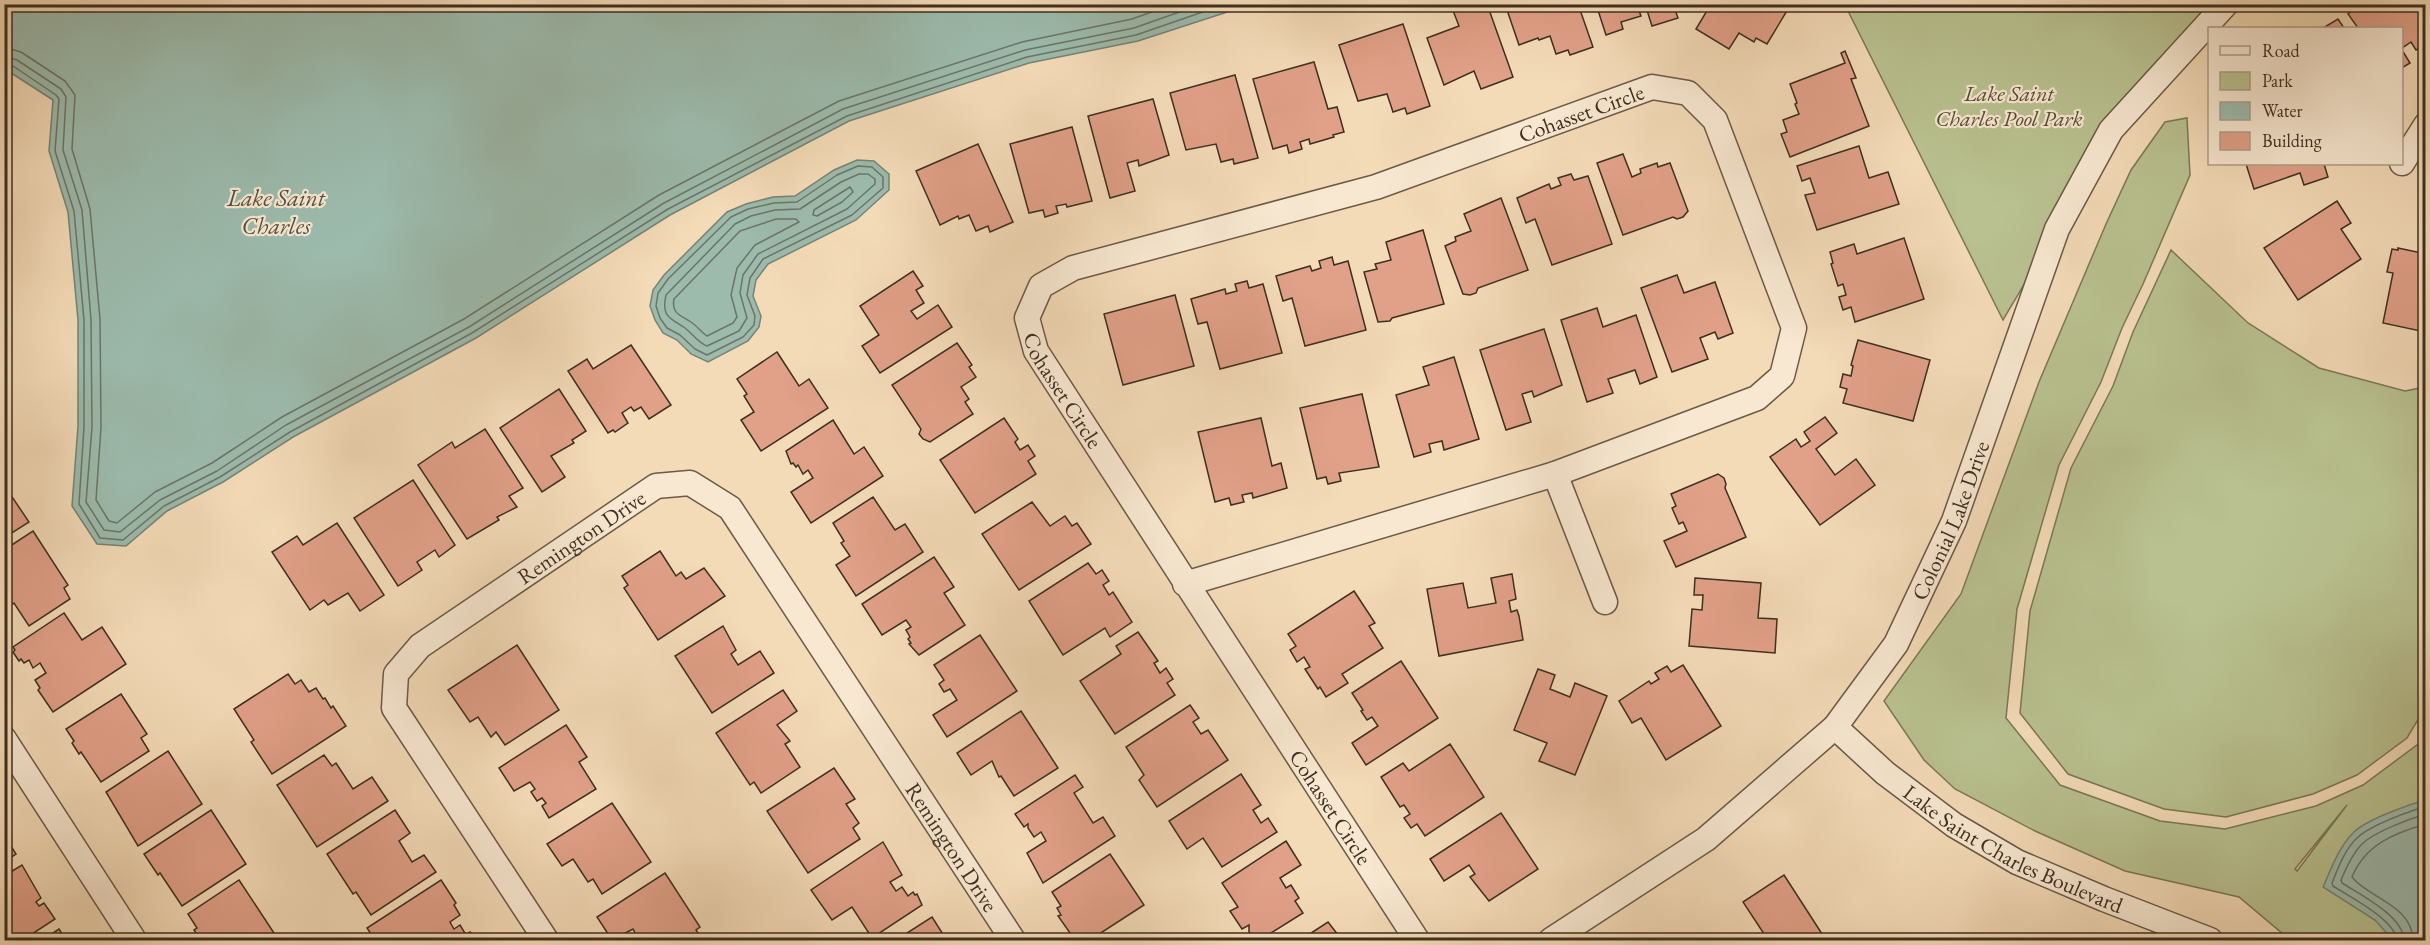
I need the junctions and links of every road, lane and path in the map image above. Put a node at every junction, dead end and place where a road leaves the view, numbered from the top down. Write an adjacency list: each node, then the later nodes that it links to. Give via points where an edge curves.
1 (2226, 4): 7 (street, Colonial Lake Drive, via 2111,130 2057,229 1954,521 1896,644)
2 (2426, 125): 3 (street)
3 (2403, 161)
4 (1555, 474): 5 (street, Cohasset Circle); 5 (street, Cohasset Circle, via 1756,398 1782,376 1794,328 1715,120 1688,93 1652,87 1376,187 1073,268 1041,286 1028,318 1036,351); 6 (street)
5 (1185, 584): 12 (street, Cohasset Circle)
6 (1605, 602)
7 (1836, 727): 13 (street, Colonial Lake Drive, via 1706,839); 14 (street, Lake Saint Charles Boulevard, via 1885,773 1946,819 2017,862)
8 (4, 739): 9 (street)
9 (134, 940)
10 (546, 940): 11 (street, Remington Drive, via 394,708 396,674 420,646 656,486 690,483 730,508)
11 (1012, 940)
12 (1417, 940)
13 (1551, 940)
14 (2210, 940)

